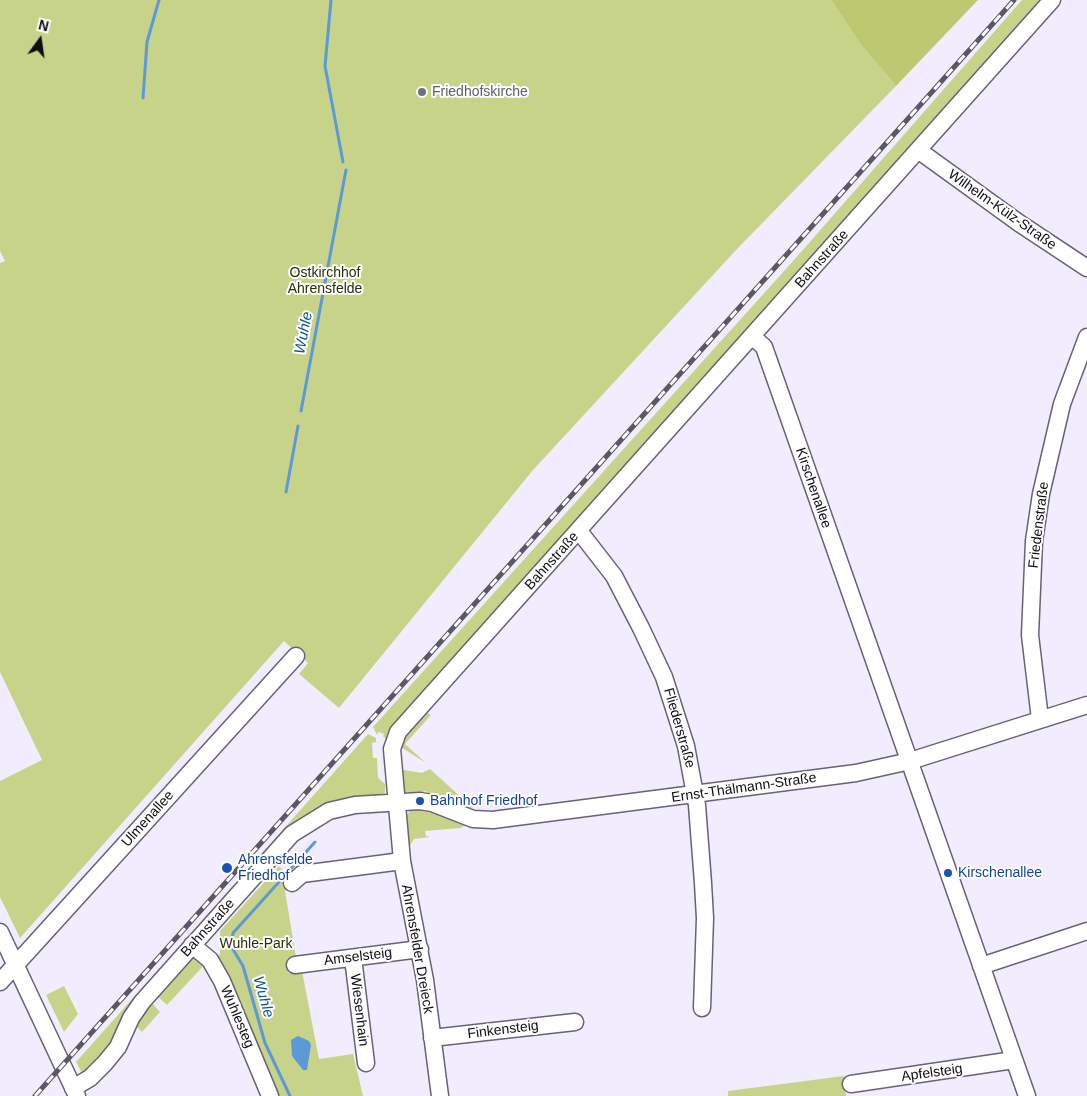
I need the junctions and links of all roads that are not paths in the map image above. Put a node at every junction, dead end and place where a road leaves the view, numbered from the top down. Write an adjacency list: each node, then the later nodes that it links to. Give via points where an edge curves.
1 (1052, 0): 2 (street, Bahnstraße)
2 (918, 150): 3 (street, Wilhelm-Külz-Straße); 4 (street, Bahnstraße)
3 (1087, 268)
4 (753, 337): 6 (street, Bahnstraße); 10 (street, Kirschenallee, via 764,347)
5 (1087, 337): 9 (street, Friedenstraße, via 1062,404 1041,494 1034,541 1030,635)
6 (579, 531): 11 (street, Fliederstraße, via 614,576 664,677 686,746); 12 (street, Bahnstraße, via 398,732 392,749)
7 (296, 656): 20 (street, Ulmenallee)
8 (1087, 705): 9 (street, Ernst-Thälmann-Straße)
9 (1040, 719): 10 (street, Ernst-Thälmann-Straße)
10 (910, 760): 11 (street, Ernst-Thälmann-Straße, via 856,773); 22 (street, Kirschenallee)
11 (695, 794): 12 (street, Ernst-Thälmann-Straße, via 488,820 464,816 432,803); 24 (street, Fliederstraße, via 705,918)
12 (396, 802): 13 (street, Ahrensfelder Dreieck); 17 (street, Bahnstraße, via 355,805 329,811 310,821 292,834)
13 (402, 861): 14 (street, via 302,874); 18 (street, Ahrensfelder Dreieck)
14 (292, 883)
15 (1087, 930): 22 (street)
16 (0, 932): 20 (street)
17 (192, 945): 30 (street, Bahnstraße, via 142,1002 118,1047); 31 (street, Wuhlesteg, via 210,960 222,980)
18 (420, 949): 19 (street, Amselsteig); 26 (street, Ahrensfelder Dreieck)
19 (353, 958): 21 (street, Amselsteig); 28 (street, Wiesenhain)
20 (15, 965): 23 (street, Ulmenallee); 30 (street)
21 (295, 966)
22 (981, 966): 27 (street, Kirschenallee)
23 (0, 982)
24 (702, 1008)
25 (575, 1022): 26 (street, Finkensteig)
26 (432, 1038): 32 (street, Ahrensfelder Dreieck)
27 (1014, 1060): 29 (street, Apfelsteig); 33 (street, Kirschenallee)
28 (366, 1063)
29 (851, 1084)
30 (75, 1092)
31 (270, 1096)
32 (440, 1096)
33 (1027, 1096)

